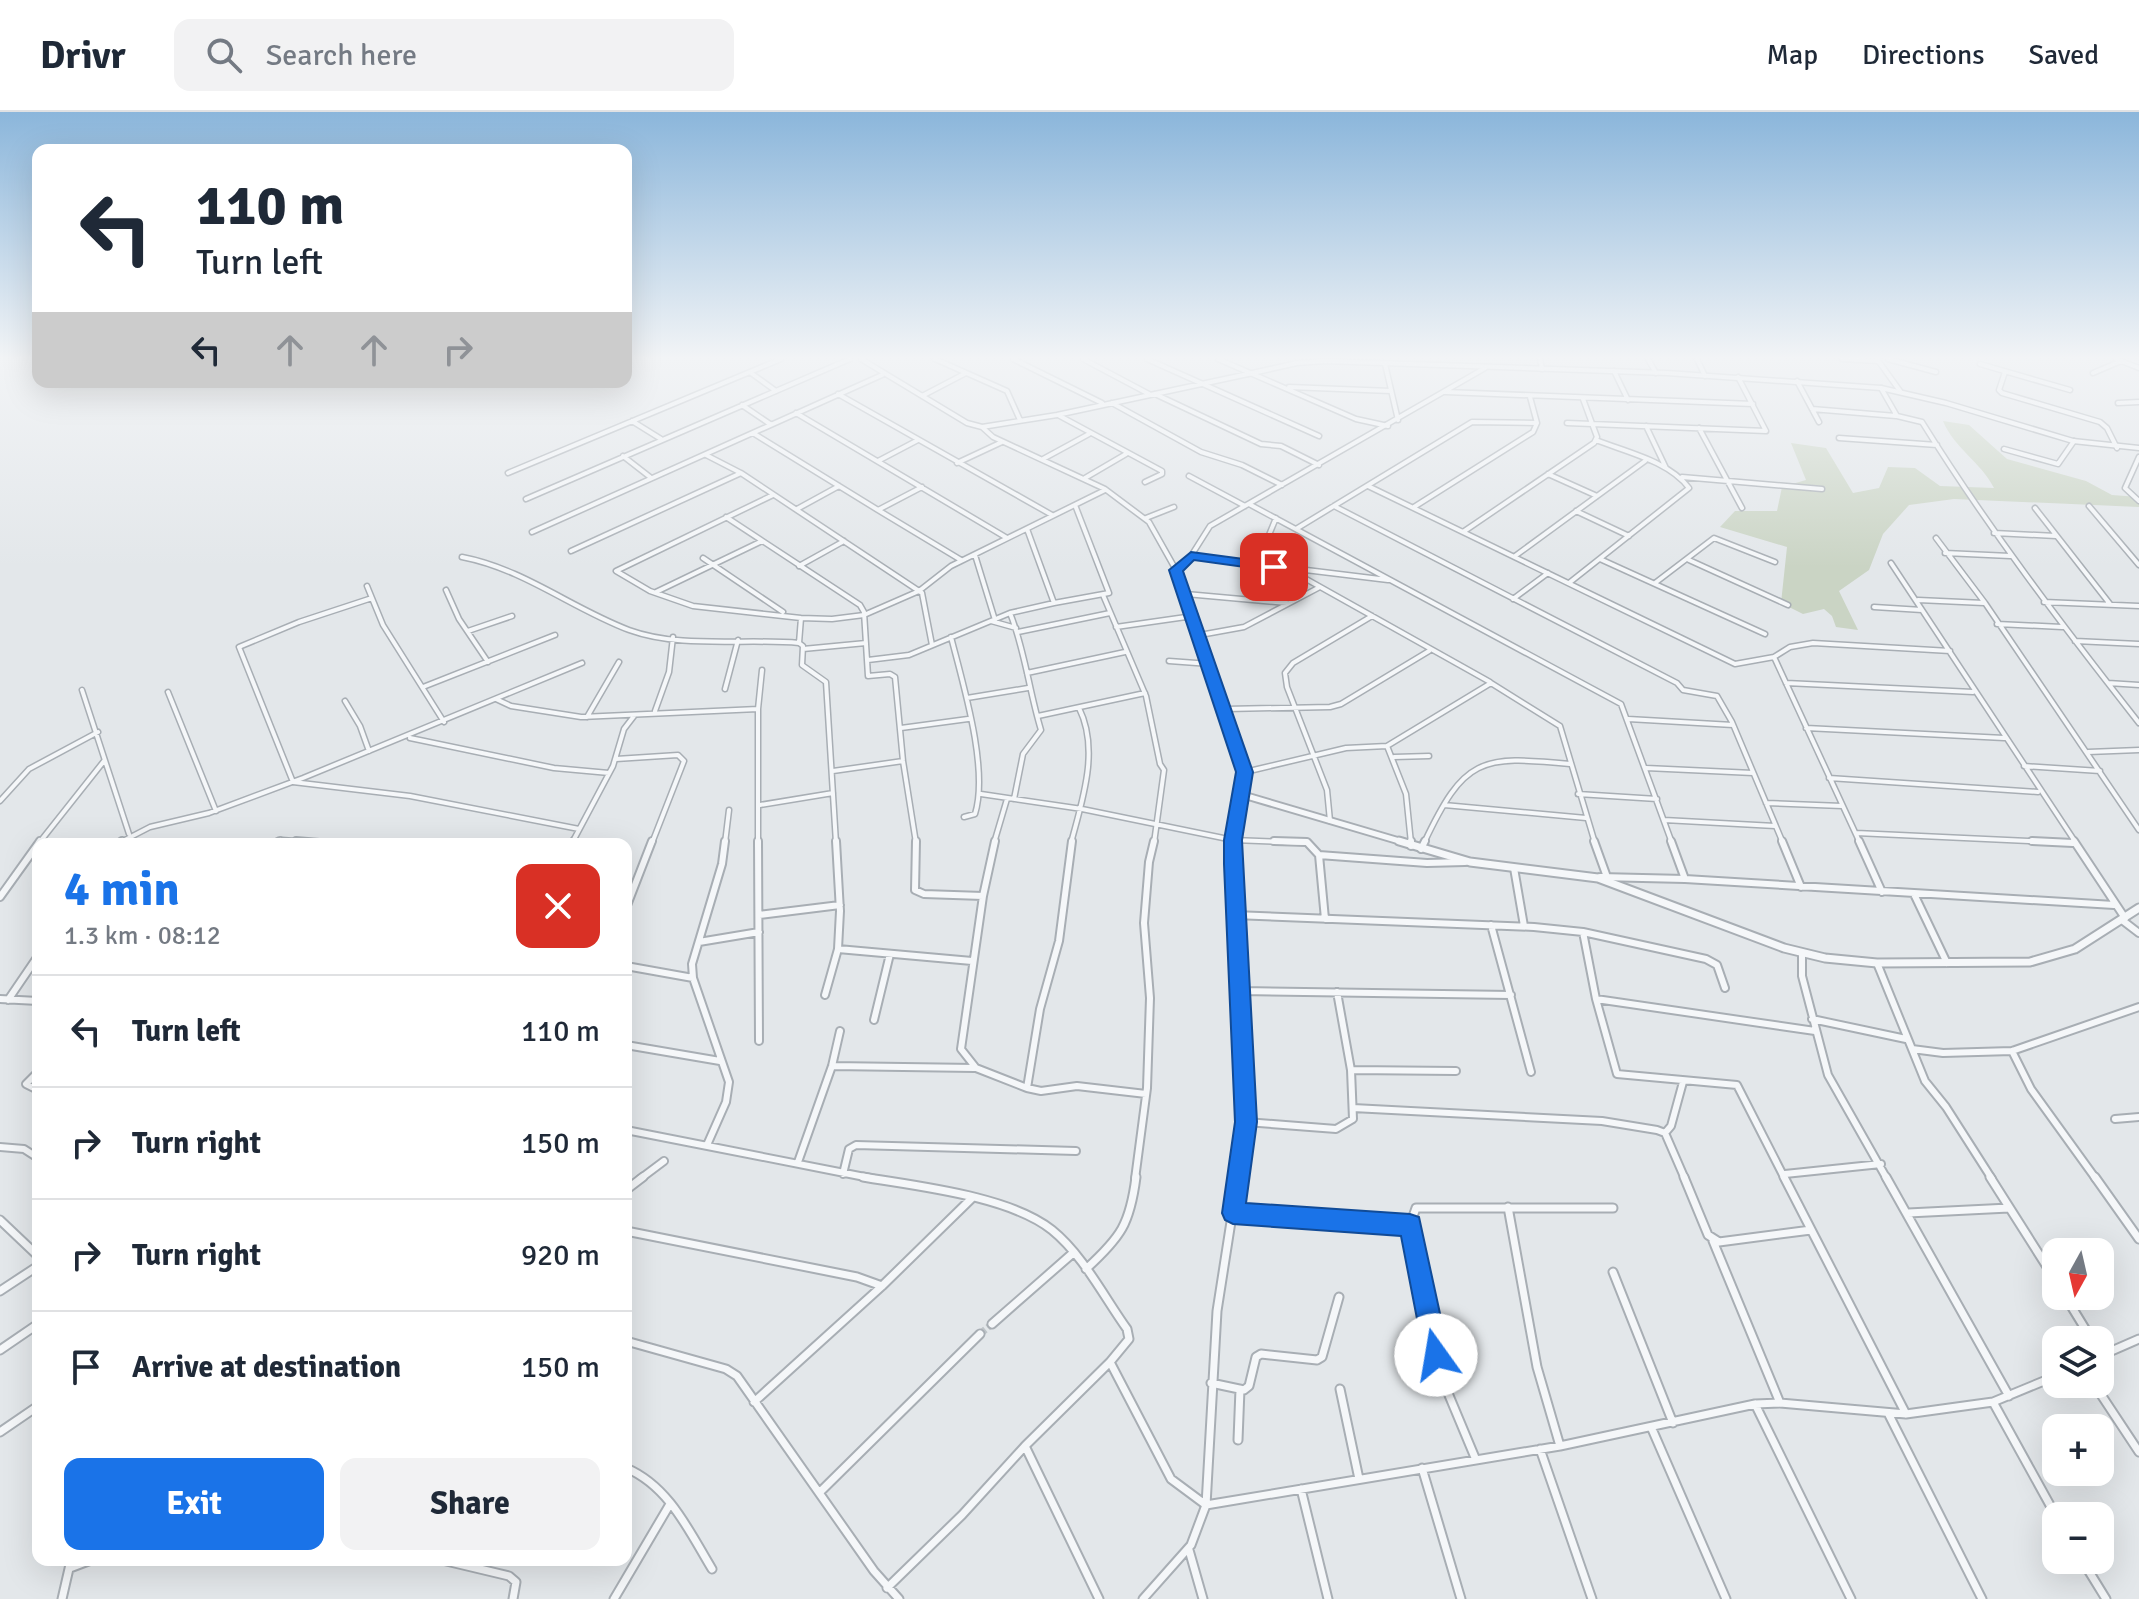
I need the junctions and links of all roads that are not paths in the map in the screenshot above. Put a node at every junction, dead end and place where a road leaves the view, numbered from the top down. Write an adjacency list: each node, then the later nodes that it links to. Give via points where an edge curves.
1 (614, 428): 46 (street)
2 (643, 428): 27 (street)
3 (688, 428): 27 (street)
4 (762, 428): 23 (street)
5 (822, 428): 41 (street)
6 (898, 428): 28 (street)
7 (983, 428): 31 (street)
8 (1080, 428): 24 (street)
9 (1158, 428): 56 (street)
10 (1227, 428): 44 (street)
11 (1302, 428): 25 (street)
12 (1384, 428): 44 (street)
13 (1462, 428): 57 (street)
14 (1535, 428): 70 (street)
15 (1594, 428): 29 (street)
16 (1647, 428): 45 (street)
17 (1699, 428): 53 (street)
18 (1708, 428): 19 (street)
19 (1765, 428)
20 (1926, 428): 32 (street)
21 (2030, 428): 30 (street)
22 (2107, 428): 33 (street)
23 (752, 433): 36 (street); 55 (street)
24 (1089, 434): 37 (street); 40 (street)
25 (1319, 436)
26 (1839, 438): 32 (street)
27 (661, 440): 38 (street)
28 (918, 440): 41 (street); 43 (street)
29 (1596, 440): 42 (street); 48 (street)
30 (2074, 441): 33 (street); 35 (street, via 2058,464)
31 (1003, 442): 40 (street); 43 (street)
32 (1938, 445): 84 (street)
33 (2117, 448): 34 (street)
34 (2139, 448)
35 (2004, 449)
36 (705, 454): 47 (street); 50 (street)
37 (1126, 454): 52 (street); 54 (street, via 1162,471)
38 (623, 456): 50 (street); 63 (street)
39 (2139, 457): 64 (street, via 2125,488)
40 (1042, 460): 52 (street)
41 (878, 461): 58 (street)
42 (1645, 461): 45 (street); 62 (street)
43 (957, 463): 76 (street)
44 (1319, 465): 56 (street)
45 (1667, 469): 51 (street)
46 (508, 473)
47 (741, 473): 61 (street); 91 (street)
48 (1548, 474): 62 (street); 83 (street)
49 (1189, 476): 66 (street)
50 (650, 477): 82 (street)
51 (1681, 477): 53 (street); 85 (street, via 1689,488)
52 (1084, 478): 59 (street)
53 (1728, 480): 60 (street); 71 (street)
54 (1145, 482)
55 (840, 486): 73 (street); 74 (street)
56 (1283, 486): 66 (street)
57 (1368, 486): 67 (street); 70 (street)
58 (922, 487): 74 (street); 87 (street)
59 (1105, 489): 65 (street); 78 (street)
60 (1822, 489)
61 (773, 495): 73 (street); 77 (street)
62 (1598, 496): 75 (street)
63 (526, 499)
64 (2138, 501)
65 (1075, 505): 76 (street); 120 (street, via 1110,591)
66 (1247, 505): 79 (street); 94 (street, via 1210,526)
67 (1334, 506): 81 (street); 122 (street)
68 (2089, 506): 106 (street)
69 (1174, 507): 78 (street)
70 (1414, 508): 83 (street)
71 (1742, 508)
72 (2035, 508): 86 (street)
73 (797, 509): 90 (street)
74 (878, 510): 100 (street)
75 (1576, 511): 85 (street); 95 (street)
76 (1053, 516): 80 (street)
77 (725, 517): 89 (street); 118 (street, via 616,570)
78 (1146, 518): 108 (street)
79 (1276, 518): 81 (street); 105 (street)
80 (1027, 529): 87 (street); 125 (street)
81 (1296, 529): 111 (street)
82 (532, 532)
83 (1463, 532): 95 (street)
84 (1994, 533): 86 (street); 96 (street)
85 (1629, 536): 99 (street)
86 (2057, 536): 128 (street)
87 (1007, 538): 93 (street)
88 (1936, 538): 92 (street)
89 (763, 540): 104 (street); 107 (street)
90 (844, 541): 107 (street); 117 (street)
91 (571, 551)
92 (1945, 553): 96 (street); 127 (street)
93 (975, 555): 100 (street); 141 (street)
94 (1191, 556): 105 (street); 108 (street)
95 (1515, 556): 110 (street)
96 (2011, 556): 124 (street)
97 (462, 557): 150 (street, via 497,563 631,631)
98 (703, 558): 104 (street)
99 (1600, 559): 112 (street); 113 (street)
100 (962, 560): 117 (street)
101 (1689, 560): 102 (street, via 1717,537); 113 (street); 129 (street)
102 (1775, 562)
103 (1891, 563): 123 (street)
104 (713, 564): 118 (street); 135 (street)
105 (1257, 564): 109 (street)
106 (2139, 565)
107 (799, 566): 136 (street, via 860,605)
108 (1176, 570): 119 (street)
109 (1290, 570): 111 (street); 115 (street)
110 (1548, 573): 112 (street); 122 (street)
111 (1392, 580): 194 (street, via 1575,676 1621,704)
112 (1569, 583): 162 (street, via 1735,664)
113 (1654, 583): 147 (street)
114 (367, 586): 121 (street)
115 (1319, 587): 126 (street); 139 (street)
116 (446, 590): 146 (street)
117 (919, 591): 136 (street); 157 (street)
118 (655, 592): 135 (street, via 693,606)
119 (1185, 594): 126 (street); 138 (street)
120 (1103, 595): 125 (street); 134 (street)
121 (372, 598): 175 (street); 222 (street, via 239,647)
122 (1513, 599): 197 (street, via 1683,690 1715,695)
123 (1918, 600): 127 (street); 132 (street)
124 (2043, 602): 128 (street); 144 (street)
125 (1054, 603): 133 (street)
126 (1288, 603): 149 (street, via 1244,627)
127 (1985, 603): 142 (street)
128 (2110, 604): 130 (street)
129 (1788, 605)
130 (2139, 606)
131 (1874, 607): 132 (street)
132 (1923, 610): 160 (street)
133 (1010, 613): 141 (street); 145 (street)
134 (1110, 613): 143 (street); 145 (street)
135 (788, 614): 140 (street)
136 (864, 615): 140 (street); 155 (street)
137 (512, 616): 146 (street)
138 (1193, 616): 143 (street); 149 (street)
139 (1372, 616): 159 (street); 185 (street, via 1286,668)
140 (801, 618): 154 (street)
141 (993, 620): 145 (street); 151 (street)
142 (1997, 624): 144 (street); 206 (street)
143 (1116, 627): 161 (street)
144 (2063, 627): 153 (street)
145 (1017, 630): 170 (street)
146 (468, 631): 165 (street)
147 (1765, 634)
148 (555, 635): 165 (street)
149 (1200, 635): 168 (street)
150 (673, 637): 152 (street); 189 (street, via 669,672)
151 (951, 637): 157 (street); 182 (street)
152 (738, 640): 154 (street); 177 (street)
153 (2074, 641): 156 (street); 173 (street)
154 (799, 643): 158 (street)
155 (866, 643): 158 (street); 163 (street)
156 (2139, 644)
157 (932, 645): 163 (street, via 909,655)
158 (803, 649): 216 (street, via 802,665 826,682)
159 (1430, 650): 171 (street); 185 (street, via 1341,704)
160 (1950, 651): 162 (street, via 1813,643 1790,647); 180 (street)
161 (1125, 652): 170 (street); 181 (street)
162 (1774, 657): 172 (street)
163 (868, 660): 198 (street, via 868,676 894,676)
164 (1169, 661): 168 (street)
165 (488, 662): 175 (street)
166 (619, 662): 192 (street)
167 (582, 663): 183 (street)
168 (1210, 664): 188 (street)
169 (762, 670): 187 (street)
170 (1027, 673): 176 (street)
171 (1491, 683): 203 (street); 213 (street, via 1558,722)
172 (1786, 683): 180 (street); 199 (street)
173 (2108, 683): 174 (street); 196 (street)
174 (2139, 685)
175 (423, 687): 195 (street)
176 (1028, 688): 182 (street); 191 (street)
177 (725, 689)
178 (82, 690): 200 (street)
179 (168, 692): 239 (street)
180 (1974, 692): 202 (street)
181 (1145, 693): 186 (street); 244 (street, via 1164,770)
182 (967, 698): 193 (street)
183 (496, 699): 192 (street); 195 (street)
184 (345, 701): 205 (street)
185 (1295, 707): 188 (street); 208 (street)
186 (1079, 708): 191 (street); 237 (street, via 1086,722 1088,766)
187 (758, 709): 189 (street); 234 (street)
188 (1226, 709): 218 (street)
189 (655, 711): 190 (street)
190 (634, 716): 192 (street); 210 (street, via 624,729)
191 (1038, 716): 230 (street, via 1040,734 1023,754)
192 (587, 717)
193 (968, 719): 198 (street); 227 (street)
194 (1628, 719): 197 (street); 215 (street)
195 (444, 722): 201 (street)
196 (2139, 723)
197 (1733, 725): 220 (street)
198 (901, 728): 212 (street)
199 (1806, 728): 202 (street); 221 (street)
200 (98, 732): 211 (street); 232 (street, via 29,769)
201 (407, 737): 205 (street); 219 (street, via 554,768)
202 (2005, 738): 214 (street)
203 (1387, 746): 208 (street, via 1346,748); 209 (street)
204 (2139, 750): 206 (street)
205 (369, 751): 222 (street)
206 (2088, 752): 217 (street)
207 (1429, 756): 209 (street)
208 (1314, 757): 218 (street); 243 (street, via 1327,790)
209 (1394, 757): 255 (street, via 1412,822)
210 (616, 759): 219 (street); 266 (street, via 678,755 684,761)
211 (105, 761): 249 (street); 250 (street)
212 (903, 761): 216 (street); 268 (street, via 916,829 915,890)
213 (1570, 764): 229 (street); 235 (street, via 1486,763)
214 (2024, 766): 217 (street); 223 (street)
215 (1646, 768): 220 (street); 231 (street)
216 (833, 771): 226 (street)
217 (2101, 771): 247 (street)
218 (1245, 772): 228 (street)
219 (609, 773): 246 (street)
220 (1753, 773): 233 (street)
221 (1828, 778): 224 (street); 236 (street)
222 (293, 782): 239 (street); 246 (street, via 410,796)
223 (2035, 785): 224 (street); 225 (street)
224 (2026, 789): 225 (street)
225 (2039, 792): 254 (street)
226 (833, 793): 234 (street); 270 (street)
227 (981, 794): 230 (street); 240 (street, via 975,814)
228 (1240, 794): 243 (street); 253 (street)
229 (1578, 794): 231 (street); 241 (street)
230 (1011, 799): 237 (street); 268 (street, via 1001,813)
231 (1657, 799): 242 (street)
232 (0, 801)
233 (1766, 803): 236 (street); 245 (street)
234 (760, 805): 273 (street)
235 (1444, 805): 241 (street); 256 (street)
236 (1842, 806): 248 (street)
237 (1082, 809): 244 (street); 318 (street, via 1070,849 1059,941 1040,1009)
238 (729, 810): 282 (street, via 722,864)
239 (216, 811): 249 (street)
240 (964, 817)
241 (1586, 818): 261 (street)
242 (1664, 820): 245 (street); 263 (street)
243 (1330, 821): 255 (street)
244 (1158, 826): 253 (street); 319 (street, via 1144,923 1150,998)
245 (1775, 826): 264 (street)
246 (579, 829): 252 (street)
247 (2139, 830)
248 (1856, 833): 254 (street); 265 (street)
249 (129, 834): 251 (street)
250 (43, 838)
251 (125, 838)
252 (575, 838)
253 (1233, 840): 258 (street, via 1307,842); 274 (street)
254 (2074, 843): 271 (street)
255 (1411, 847): 256 (street)
256 (1421, 850): 259 (street)
257 (32, 852): 269 (street)
258 (1319, 855): 259 (street); 275 (street)
259 (1470, 862): 260 (street)
260 (1514, 867): 262 (street); 278 (street)
261 (1607, 877): 262 (street); 263 (street)
262 (1598, 878): 285 (street)
263 (1685, 879): 264 (street)
264 (1801, 887): 265 (street)
265 (1882, 892): 267 (street)
266 (632, 893)
267 (1914, 894): 271 (street); 288 (street)
268 (983, 896): 286 (street)
269 (0, 897)
270 (840, 905): 273 (street); 283 (street)
271 (2114, 905): 276 (street)
272 (2139, 908): 276 (street)
273 (759, 915): 279 (street)
274 (1234, 915): 275 (street); 293 (street)
275 (1325, 919): 277 (street)
276 (2123, 919): 281 (street); 288 (street, via 2075,949 2042,960)
277 (1491, 925): 278 (street); 296 (street)
278 (1524, 926): 280 (street)
279 (759, 932): 282 (street); 307 (street)
280 (1583, 932): 292 (street, via 1706,959 1717,965); 298 (street)
281 (2139, 933)
282 (699, 942): 291 (street)
283 (838, 949): 284 (street); 295 (street)
284 (890, 954): 286 (street); 303 (street)
285 (1802, 954): 287 (street); 302 (street)
286 (972, 961): 313 (street, via 961,1049)
287 (1877, 963): 288 (street); 306 (street)
288 (1948, 964)
289 (32, 965): 299 (street)
290 (632, 967): 291 (street)
291 (693, 978): 311 (street)
292 (1725, 988)
293 (1242, 991): 294 (street); 323 (street)
294 (1337, 992): 296 (street); 314 (street)
295 (825, 995)
296 (1511, 995): 316 (street)
297 (0, 999): 299 (street)
298 (1596, 999): 305 (street); 317 (street, via 1617,1074)
299 (8, 1000): 300 (street)
300 (32, 1001)
301 (2139, 1007): 310 (street)
302 (1812, 1019): 305 (street); 306 (street)
303 (874, 1020)
304 (840, 1031): 312 (street)
305 (1815, 1031): 332 (street, via 1828,1075)
306 (1907, 1039): 309 (street)
307 (759, 1041)
308 (632, 1046): 311 (street)
309 (1911, 1049): 310 (street); 339 (street, via 1935,1098 1946,1107)
310 (2012, 1051): 346 (street, via 2031,1089)
311 (720, 1061): 326 (street, via 730,1091)
312 (832, 1066): 313 (street); 331 (street)
313 (976, 1068): 318 (street)
314 (1351, 1070): 315 (street); 320 (street)
315 (1456, 1071)
316 (1531, 1072)
317 (1683, 1082): 325 (street); 334 (street, via 1737,1085)
318 (1027, 1088): 319 (street, via 1077,1086)
319 (1146, 1094): 351 (street, via 1131,1214 1108,1249)
320 (1353, 1108): 323 (street, via 1353,1119 1336,1129); 325 (street, via 1602,1121)
321 (2139, 1117): 322 (street)
322 (2115, 1119)
323 (1246, 1122): 340 (street)
324 (632, 1131): 326 (street)
325 (1665, 1133): 347 (street)
326 (707, 1145): 331 (street)
327 (0, 1147): 329 (street)
328 (1076, 1151): 333 (street, via 856,1145 849,1149)
329 (32, 1154)
330 (664, 1161): 335 (street)
331 (798, 1162): 333 (street)
332 (1881, 1164): 334 (street); 341 (street)
333 (843, 1174): 336 (street)
334 (1785, 1174): 344 (street)
335 (632, 1185)
336 (973, 1197): 349 (street, via 1038,1221); 354 (street)
337 (1508, 1207): 338 (street); 343 (street, via 1421,1206); 383 (street, via 1537,1367)
338 (1613, 1208)
339 (2010, 1208): 341 (street); 350 (street)
340 (1233, 1213): 343 (street); 366 (street)
341 (1908, 1213): 369 (street)
342 (0, 1220): 348 (street)
343 (1410, 1225): 386 (street, via 1443,1381)
344 (1811, 1230): 347 (street); 377 (street)
345 (632, 1232): 354 (street)
346 (2139, 1239)
347 (1713, 1240): 373 (street)
348 (32, 1250)
349 (1073, 1253): 351 (street); 357 (street)
350 (2042, 1259)
351 (1086, 1269): 364 (street, via 1127,1329 1129,1339)
352 (32, 1270): 355 (street)
353 (1613, 1272): 378 (street)
354 (882, 1286): 371 (street)
355 (0, 1291)
356 (1339, 1297): 367 (street, via 1322,1357 1261,1354 1249,1386)
357 (992, 1324)
358 (32, 1328): 362 (street)
359 (980, 1334): 391 (street)
360 (2139, 1339): 363 (street)
361 (632, 1343): 371 (street, via 726,1369)
362 (0, 1350)
363 (2114, 1350)
364 (1110, 1362): 382 (street); 394 (street, via 1171,1479)
365 (2042, 1382): 369 (street)
366 (1211, 1383): 367 (street); 394 (street)
367 (1240, 1389): 381 (street)
368 (1340, 1389): 389 (street)
369 (2009, 1396): 372 (street)
370 (2103, 1398): 385 (street)
371 (754, 1402): 391 (street)
372 (1993, 1402): 377 (street); 392 (street)
373 (1780, 1403): 374 (street); 376 (street)
374 (1755, 1404): 378 (street); 412 (street)
375 (32, 1410): 380 (street)
376 (1887, 1412): 377 (street); 413 (street)
377 (1906, 1414)
378 (1673, 1423): 379 (street)
379 (1652, 1429): 383 (street); 411 (street)
380 (0, 1432)
381 (1238, 1440)
382 (1025, 1446): 400 (street); 405 (street)
383 (1560, 1446): 384 (street)
384 (1540, 1449): 386 (street); 410 (street)
385 (2139, 1452)
386 (1476, 1460): 387 (street)
387 (1422, 1468): 389 (street); 409 (street)
388 (632, 1471): 393 (street, via 652,1481)
389 (1359, 1479): 390 (street)
390 (1301, 1489): 394 (street); 408 (street)
391 (820, 1492): 400 (street)
392 (2048, 1502)
393 (670, 1504): 398 (street); 403 (street)
394 (1206, 1505): 395 (street, via 1203,1525)
395 (1189, 1550): 406 (street); 407 (street)
396 (70, 1566): 401 (street)
397 (467, 1566): 402 (street, via 509,1576 516,1582)
398 (712, 1569)
399 (2091, 1574): 414 (street)
400 (887, 1588): 404 (street)
401 (62, 1599)
402 (513, 1599)
403 (614, 1599)
404 (899, 1599)
405 (1099, 1599)
406 (1143, 1599)
407 (1203, 1599)
408 (1328, 1599)
409 (1461, 1599)
410 (1592, 1599)
411 (1726, 1599)
412 (1851, 1599)
413 (1982, 1599)
414 (2106, 1599)

